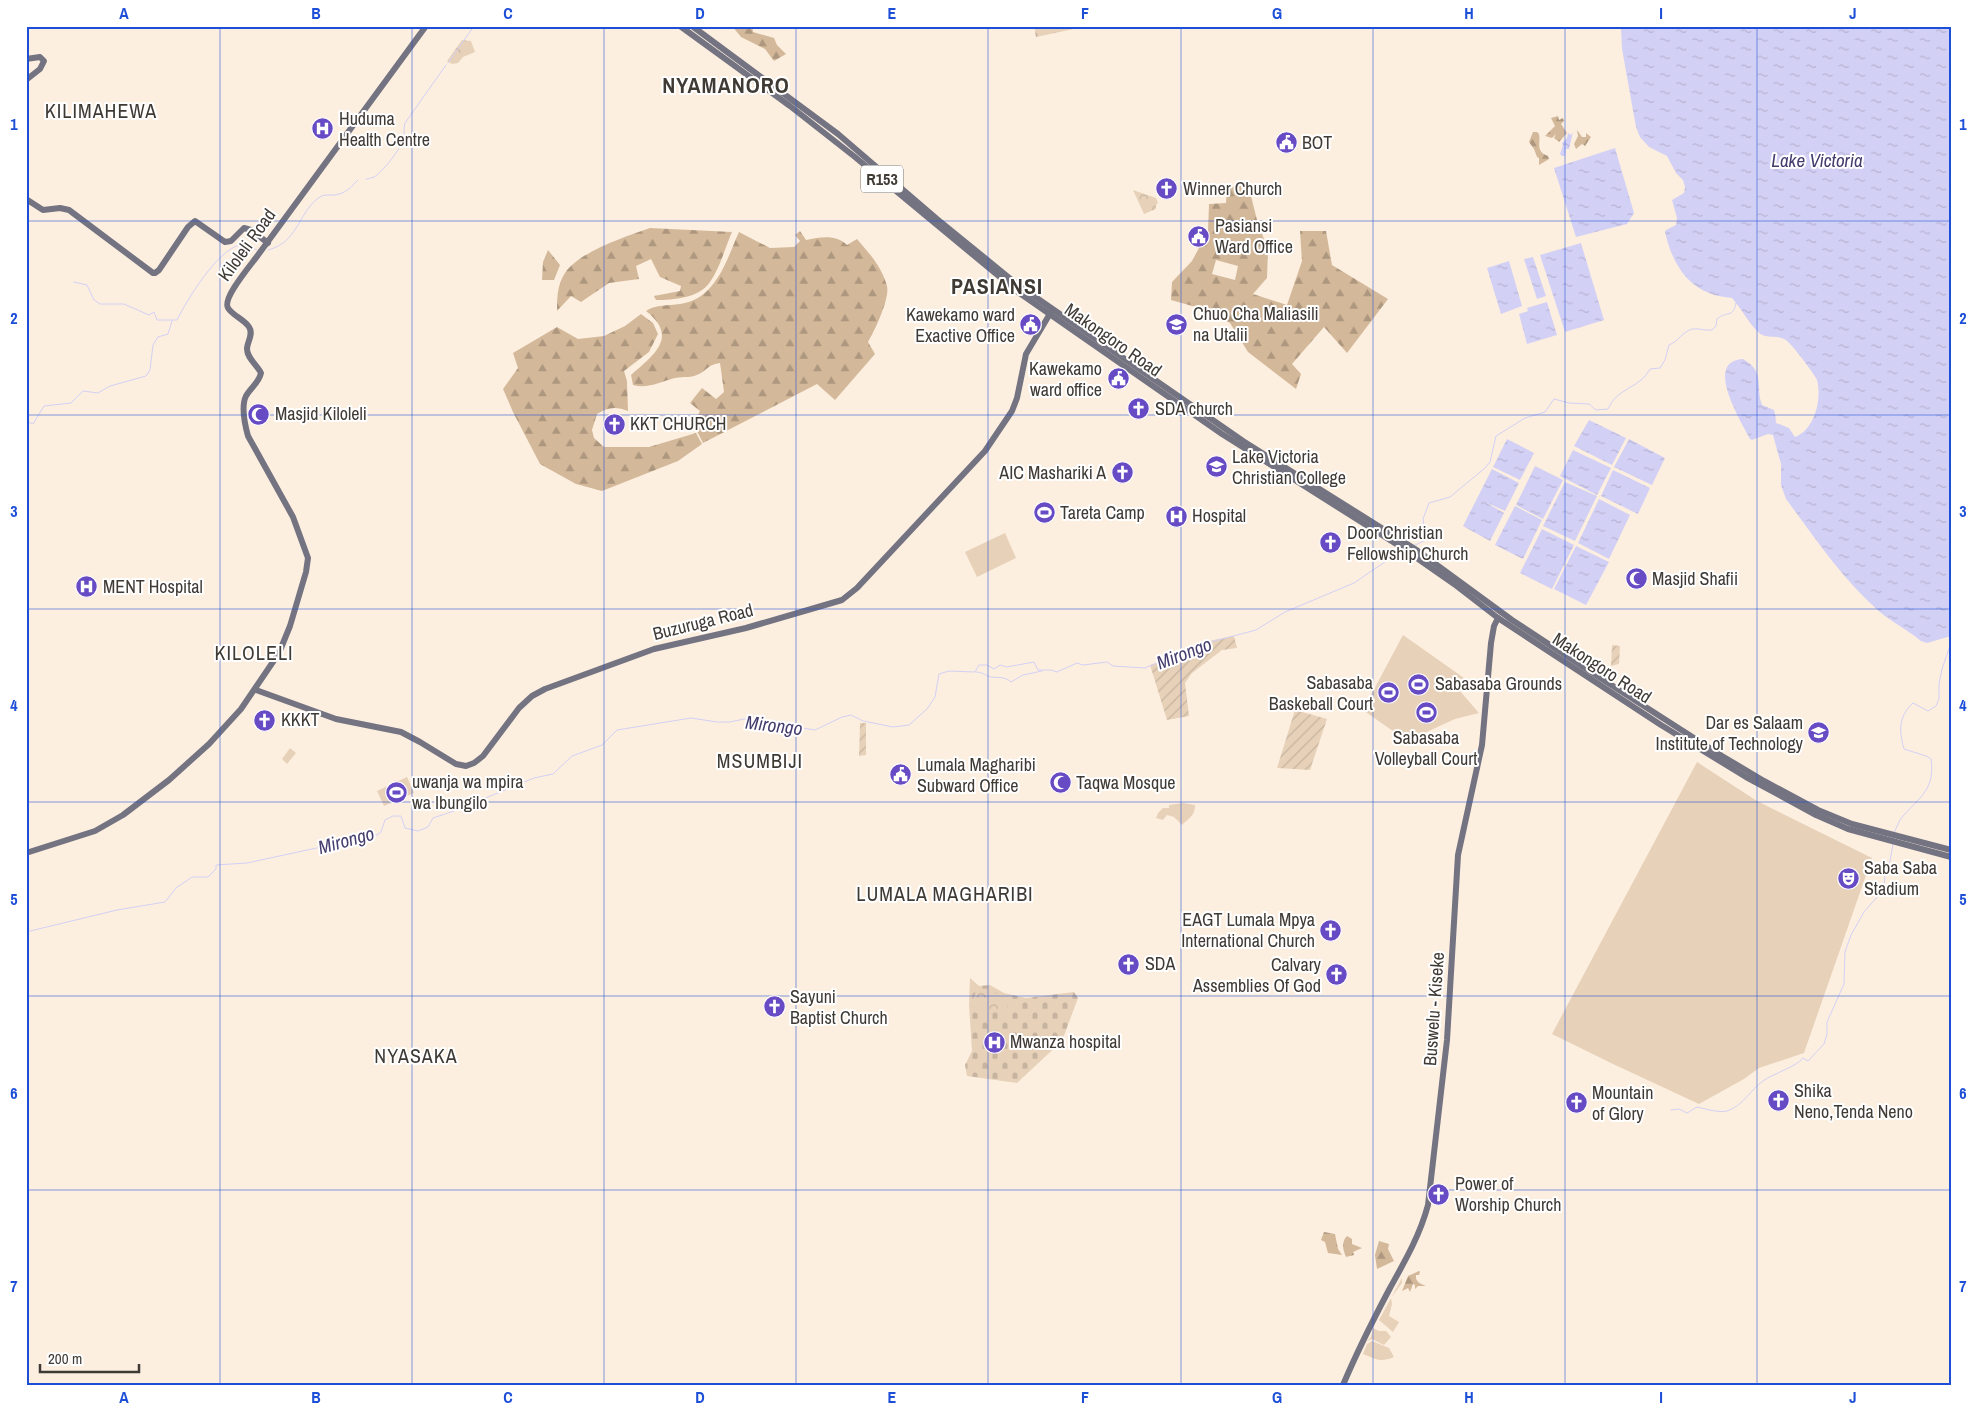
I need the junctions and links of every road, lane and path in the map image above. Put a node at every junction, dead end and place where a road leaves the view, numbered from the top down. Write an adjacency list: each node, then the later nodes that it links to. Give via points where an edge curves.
1 (426, 26): 7 (main road, Kiloleli Road)
2 (680, 26): 8 (main road, Makongoro Road / R153, via 855,156)
3 (692, 26): 8 (main road, Makongoro Road / R153, via 838,134)
4 (26, 59): 5 (main road, via 40,57 44,61 40,69)
5 (26, 80)
6 (26, 199): 7 (main road, via 43,210 69,210 153,273 159,270 195,221 226,242 231,242 244,228)
7 (268, 243): 12 (main road, Kiloleli Road, via 226,304 250,328 248,354 261,372 244,401 248,436 293,517 306,548 308,566 279,654)
8 (965, 246): 9 (main road, Makongoro Road / R153, via 1018,292)
9 (1051, 311): 10 (main road, Makongoro Road / R153, via 1246,450); 12 (main road, Buzuruga Road, via 1026,354 1012,411 985,450 857,588 842,600 654,649 545,688 519,708 483,756 466,766 456,764 401,732 336,719)
10 (1413, 552): 11 (main road, Makongoro Road / R153); 13 (main road, Makongoro Road / R153, via 1722,756 1818,810)
11 (1498, 618): 13 (main road, Makongoro Road / R153, via 1746,777 1848,829); 18 (main road, Buswelu - Kiseke, via 1491,649 1482,744 1457,860 1447,1040 1428,1205 1412,1248)
12 (256, 690): 16 (main road, via 209,744 138,805 94,831)
13 (1880, 835): 14 (main road, Makongoro Road / R153)
14 (1899, 840): 15 (main road, Makongoro Road / R153); 17 (main road, Makongoro Road / R153)
15 (1951, 850)
16 (26, 852)
17 (1951, 857)
18 (1343, 1385)

